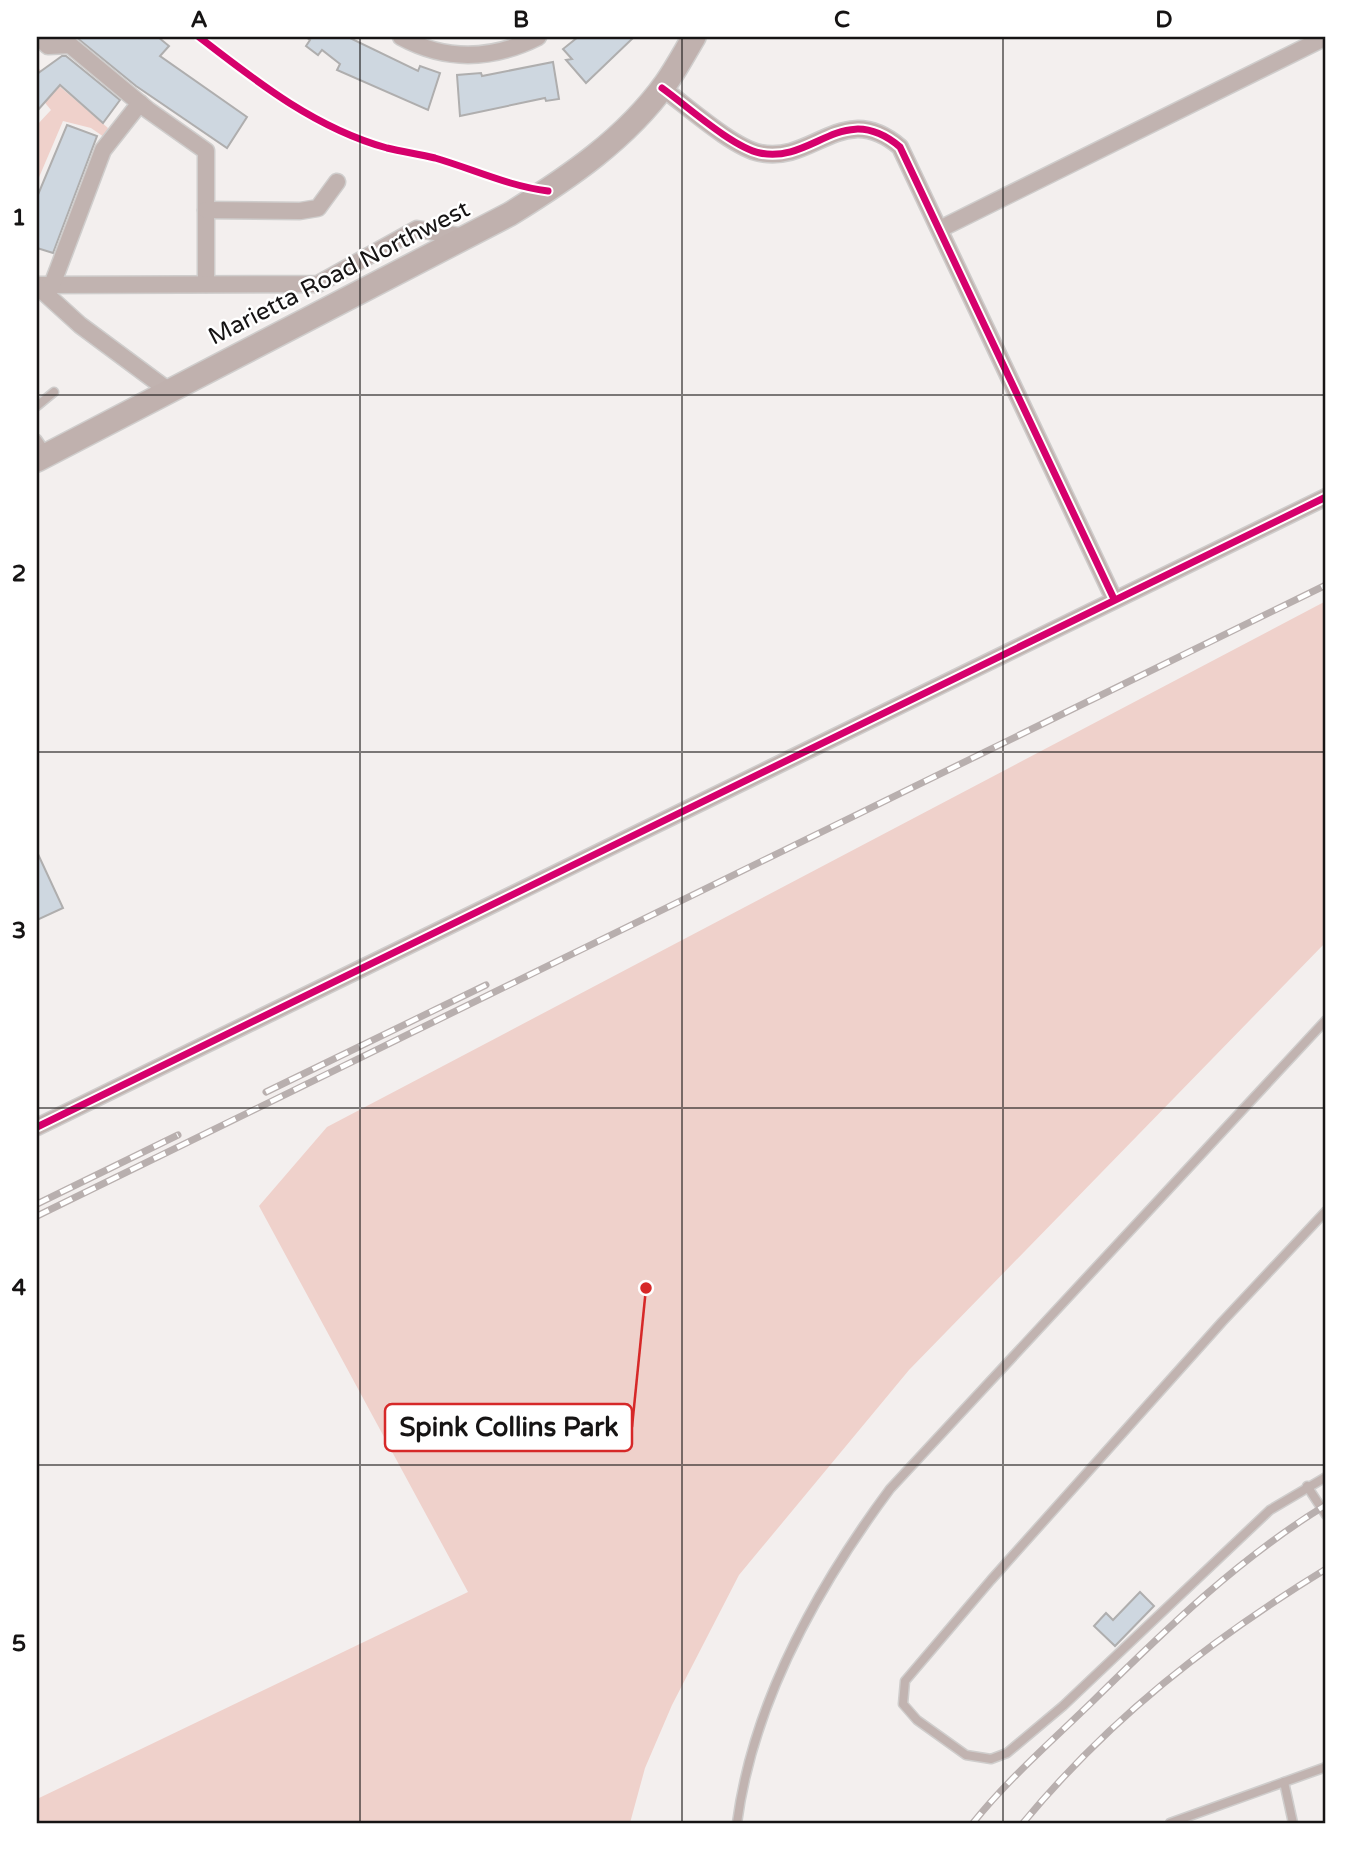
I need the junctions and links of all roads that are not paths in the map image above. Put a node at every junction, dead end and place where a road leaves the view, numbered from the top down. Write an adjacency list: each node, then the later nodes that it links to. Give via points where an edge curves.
1 (401, 37): 2 (street, via 420,47 478,57)
2 (538, 37)
3 (694, 37): 6 (main road, Marietta Road Northwest)
4 (1326, 37): 10 (street)
5 (41, 47): 7 (street, via 70,45)
6 (662, 88): 10 (street, via 739,146 757,153 785,154 819,138 860,128 889,137 908,161); 11 (main road, Marietta Road Northwest, via 571,176)
7 (140, 103): 9 (street, via 206,151); 13 (street, via 103,150)
8 (337, 181): 9 (street, via 318,208)
9 (206, 209): 12 (street)
10 (940, 229): 19 (street)
11 (465, 237): 12 (street, via 417,229 318,284); 14 (main road, Marietta Road Northwest)
12 (206, 284): 13 (street)
13 (42, 285): 14 (street, via 80,325)
14 (169, 390): 17 (main road, Marietta Road Northwest)
15 (54, 392): 16 (lane)
16 (37, 406)
17 (41, 451)
18 (1326, 497): 19 (street)
19 (1114, 599): 21 (street)
20 (1326, 1020): 28 (lane, via 890,1489 848,1546 780,1677 755,1741)
21 (37, 1127)
22 (1326, 1211): 24 (lane, via 985,1587 905,1681 903,1704 917,1720 966,1755 990,1759 1007,1753 1270,1510)
23 (1326, 1476): 24 (lane)
24 (1307, 1486): 25 (lane)
25 (1326, 1515)
26 (1326, 1767): 27 (lane)
27 (1284, 1782): 29 (lane); 30 (lane)
28 (737, 1823)
29 (1170, 1823)
30 (1293, 1823)

